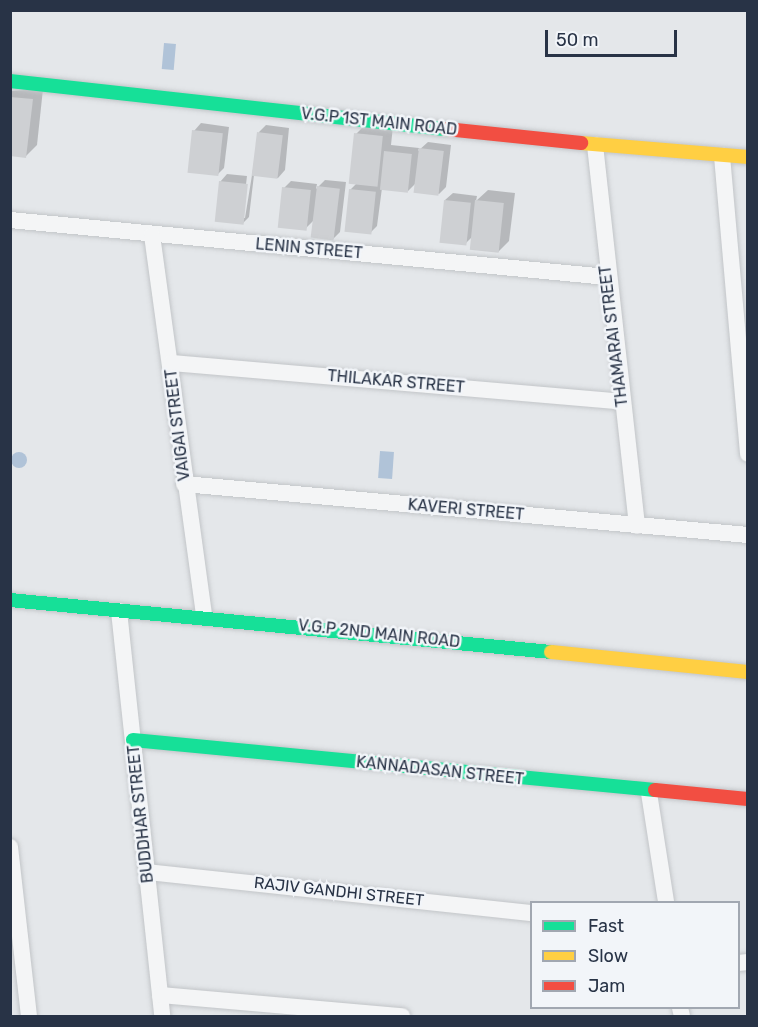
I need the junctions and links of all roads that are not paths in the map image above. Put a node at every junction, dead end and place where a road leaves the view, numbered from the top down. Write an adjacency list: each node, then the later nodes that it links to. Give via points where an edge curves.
1 (10, 81): 2 (street, V.G.P 1ST MAIN ROAD)
2 (595, 145): 3 (street, V.G.P 1ST MAIN ROAD); 7 (street, THAMARAI STREET)
3 (722, 156): 4 (street, V.G.P 1ST MAIN ROAD); 10 (street)
4 (747, 158)
5 (10, 220): 6 (street, LENIN STREET)
6 (152, 235): 7 (street, LENIN STREET); 8 (street, VAIGAI STREET)
7 (607, 277): 9 (street, THAMARAI STREET)
8 (171, 363): 9 (street, THILAKAR STREET); 11 (street, VAIGAI STREET)
9 (622, 402): 12 (street, THAMARAI STREET)
10 (747, 454)
11 (184, 484): 12 (street, KAVERI STREET); 16 (street, VAIGAI STREET)
12 (637, 526): 13 (street, KAVERI STREET)
13 (747, 535)
14 (10, 600): 15 (street, V.G.P 2ND MAIN ROAD)
15 (119, 611): 16 (street, V.G.P 2ND MAIN ROAD); 18 (street, BUDDHAR STREET)
16 (204, 616): 17 (street, V.G.P 2ND MAIN ROAD)
17 (747, 672)
18 (133, 740): 19 (street, KANNADASAN STREET); 22 (street, BUDDHAR STREET)
19 (649, 793): 20 (street, KANNADASAN STREET); 23 (street)
20 (747, 799)
21 (10, 848): 26 (street)
22 (147, 872): 24 (street, RAJIV GANDHI STREET); 25 (street, BUDDHAR STREET)
23 (666, 901)
24 (530, 913)
25 (160, 995): 27 (street, BUDDHAR STREET); 28 (street)
26 (29, 1017)
27 (162, 1017)
28 (402, 1017)

